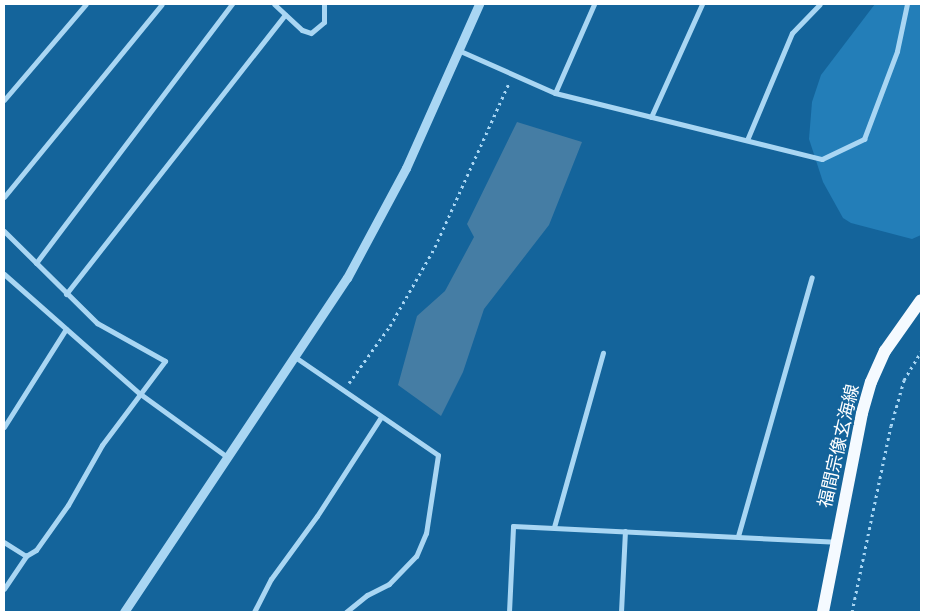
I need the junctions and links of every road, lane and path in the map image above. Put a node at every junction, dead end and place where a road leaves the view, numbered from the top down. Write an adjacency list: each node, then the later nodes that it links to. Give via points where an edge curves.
1 (86, 4): 15 (street)
2 (162, 4): 18 (street)
3 (232, 4): 20 (street)
4 (274, 4): 11 (street)
5 (324, 4): 11 (street, via 324,22 311,33 302,30)
6 (479, 4): 12 (street)
7 (594, 4): 14 (street)
8 (702, 4): 16 (street)
9 (820, 4): 17 (street, via 792,33)
10 (907, 4): 17 (street, via 897,51 864,139 822,159)
11 (285, 15): 23 (street)
12 (458, 50): 13 (street); 28 (street, via 380,222)
13 (512, 75): 14 (street); 29 (path, via 435,247 390,326)
14 (555, 93): 16 (street)
15 (4, 100)
16 (651, 117): 17 (street)
17 (747, 140)
18 (4, 196)
19 (4, 231): 20 (street)
20 (36, 263): 23 (street)
21 (4, 274): 25 (street)
22 (812, 277): 36 (street)
23 (66, 294): 30 (street, via 97,323 165,361)
24 (921, 300): 38 (main road, 福間宗像玄海線, via 885,351 871,382)
25 (66, 329): 30 (street); 32 (street)
26 (921, 352): 47 (path, via 904,380 891,426)
27 (603, 353): 34 (street)
28 (295, 357): 29 (street); 33 (street)
29 (343, 391): 31 (street)
30 (139, 394): 33 (street); 39 (street, via 102,445 68,505 36,550)
31 (381, 417): 42 (street, via 272,579); 43 (street, via 438,455 426,534 416,556 404,571 350,606)
32 (4, 427)
33 (228, 458): 41 (street)
34 (554, 527): 35 (street); 44 (street, via 513,526)
35 (625, 531): 36 (street); 45 (street)
36 (738, 536): 38 (street)
37 (4, 542): 39 (street)
38 (837, 542): 46 (main road, 福間宗像玄海線)
39 (26, 556): 40 (street)
40 (4, 589)
41 (124, 612)
42 (254, 612)
43 (346, 612)
44 (509, 612)
45 (621, 612)
46 (823, 612)
47 (852, 612)

